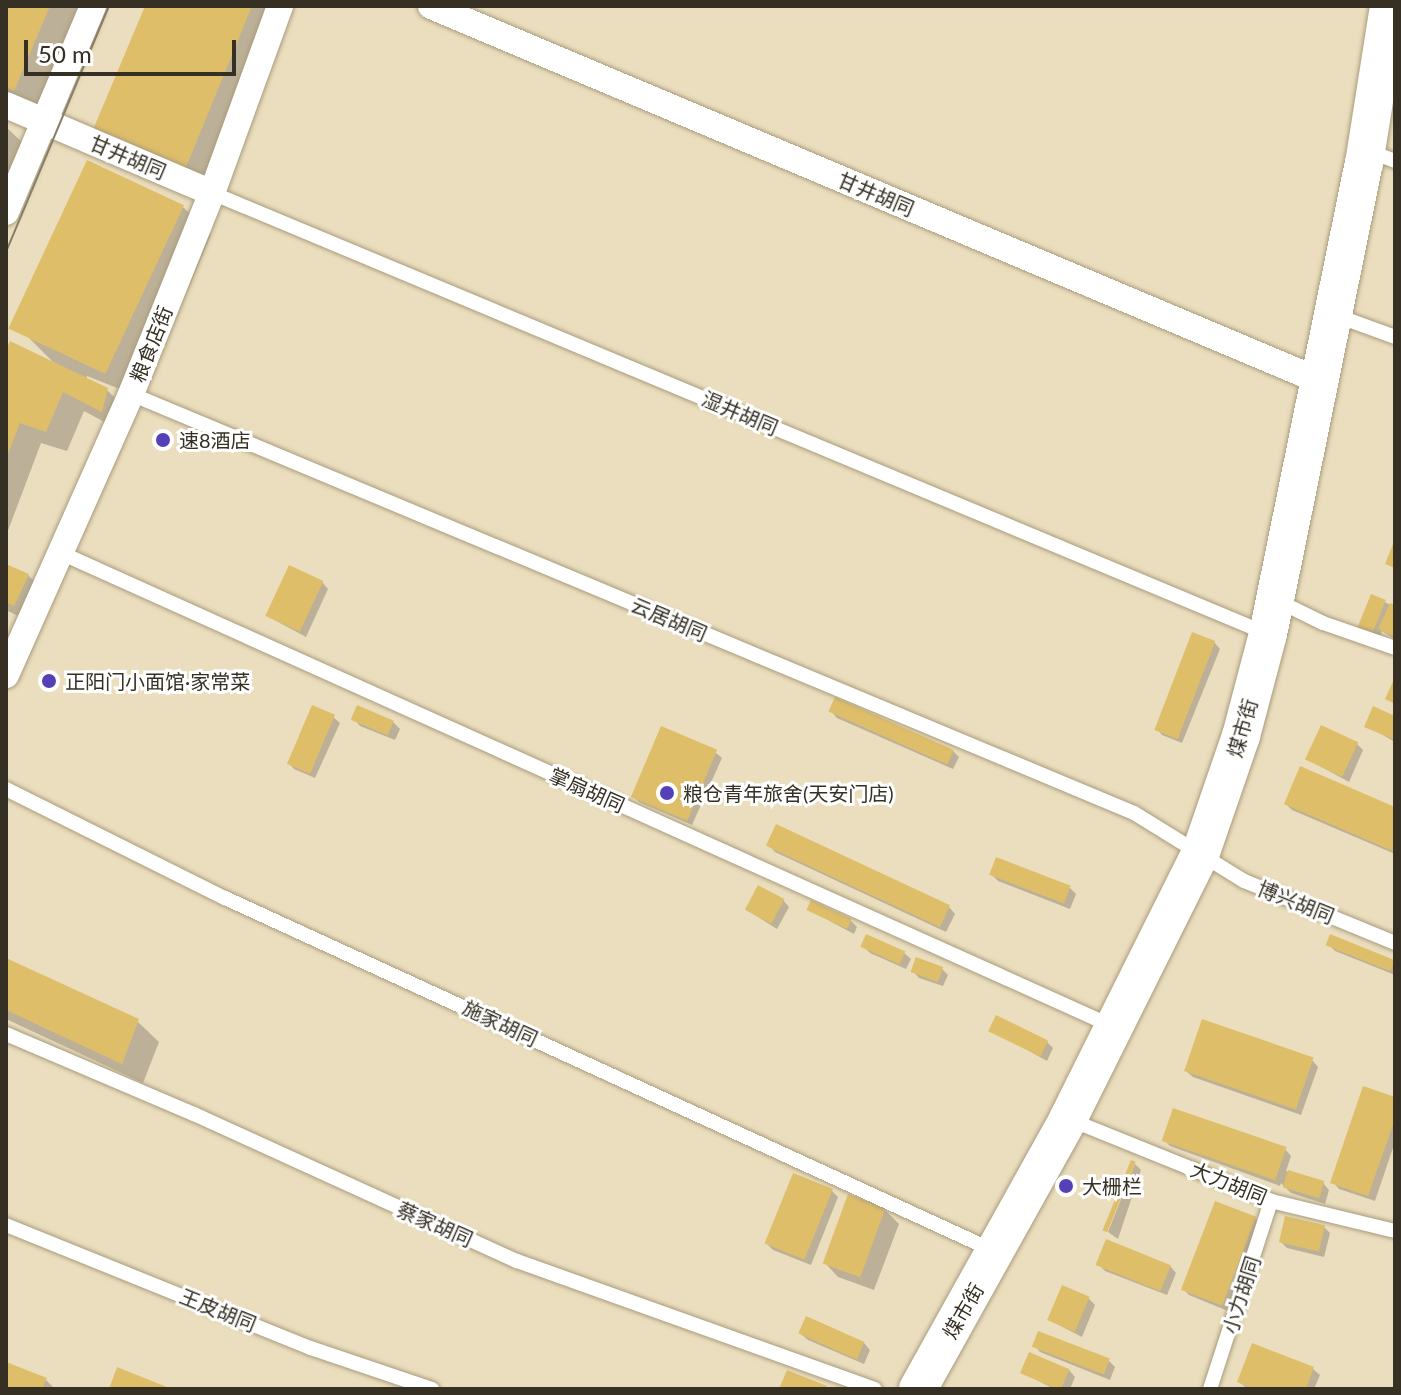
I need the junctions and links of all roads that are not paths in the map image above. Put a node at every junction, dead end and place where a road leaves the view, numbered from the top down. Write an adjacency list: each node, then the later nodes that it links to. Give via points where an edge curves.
1 (93, 6): 6 (street)
2 (280, 6): 8 (street, 粮食店街)
3 (431, 6): 12 (street, 甘井胡同)
4 (1389, 6): 7 (main road, 煤市街)
5 (6, 105): 6 (street, 甘井胡同)
6 (44, 122): 8 (street, 甘井胡同); 9 (street)
7 (1380, 156): 10 (main road, 煤市街)
8 (212, 193): 13 (street, 粮食店街); 15 (lane, 湿井胡同)
9 (6, 212)
10 (1332, 314): 11 (lane); 12 (main road, 煤市街)
11 (1395, 337)
12 (1320, 381): 15 (main road, 煤市街)
13 (131, 394): 14 (street, 粮食店街); 19 (lane, 云居胡同, via 1134,813)
14 (61, 553): 17 (street, 粮食店街); 21 (lane, 掌扇胡同)
15 (1272, 617): 16 (lane, 湿井胡同, via 1323,623); 19 (main road, 煤市街, via 1241,736)
16 (1395, 648)
17 (6, 675)
18 (6, 789): 27 (lane, 施家胡同, via 225,898)
19 (1201, 852): 20 (lane, 博兴胡同, via 1244,881); 21 (main road, 煤市街)
20 (1395, 943)
21 (1114, 1028): 23 (main road, 煤市街)
22 (6, 1034): 29 (lane, 蔡家胡同, via 517,1261)
23 (1068, 1119): 24 (lane, 大力胡同); 27 (main road, 煤市街)
24 (1271, 1201): 26 (lane, 大力胡同); 31 (lane, 小力胡同)
25 (6, 1225): 28 (lane, 王皮胡同, via 311,1348)
26 (1395, 1231)
27 (996, 1252): 30 (main road, 煤市街)
28 (432, 1389)
29 (875, 1389)
30 (918, 1389)
31 (1210, 1389)

